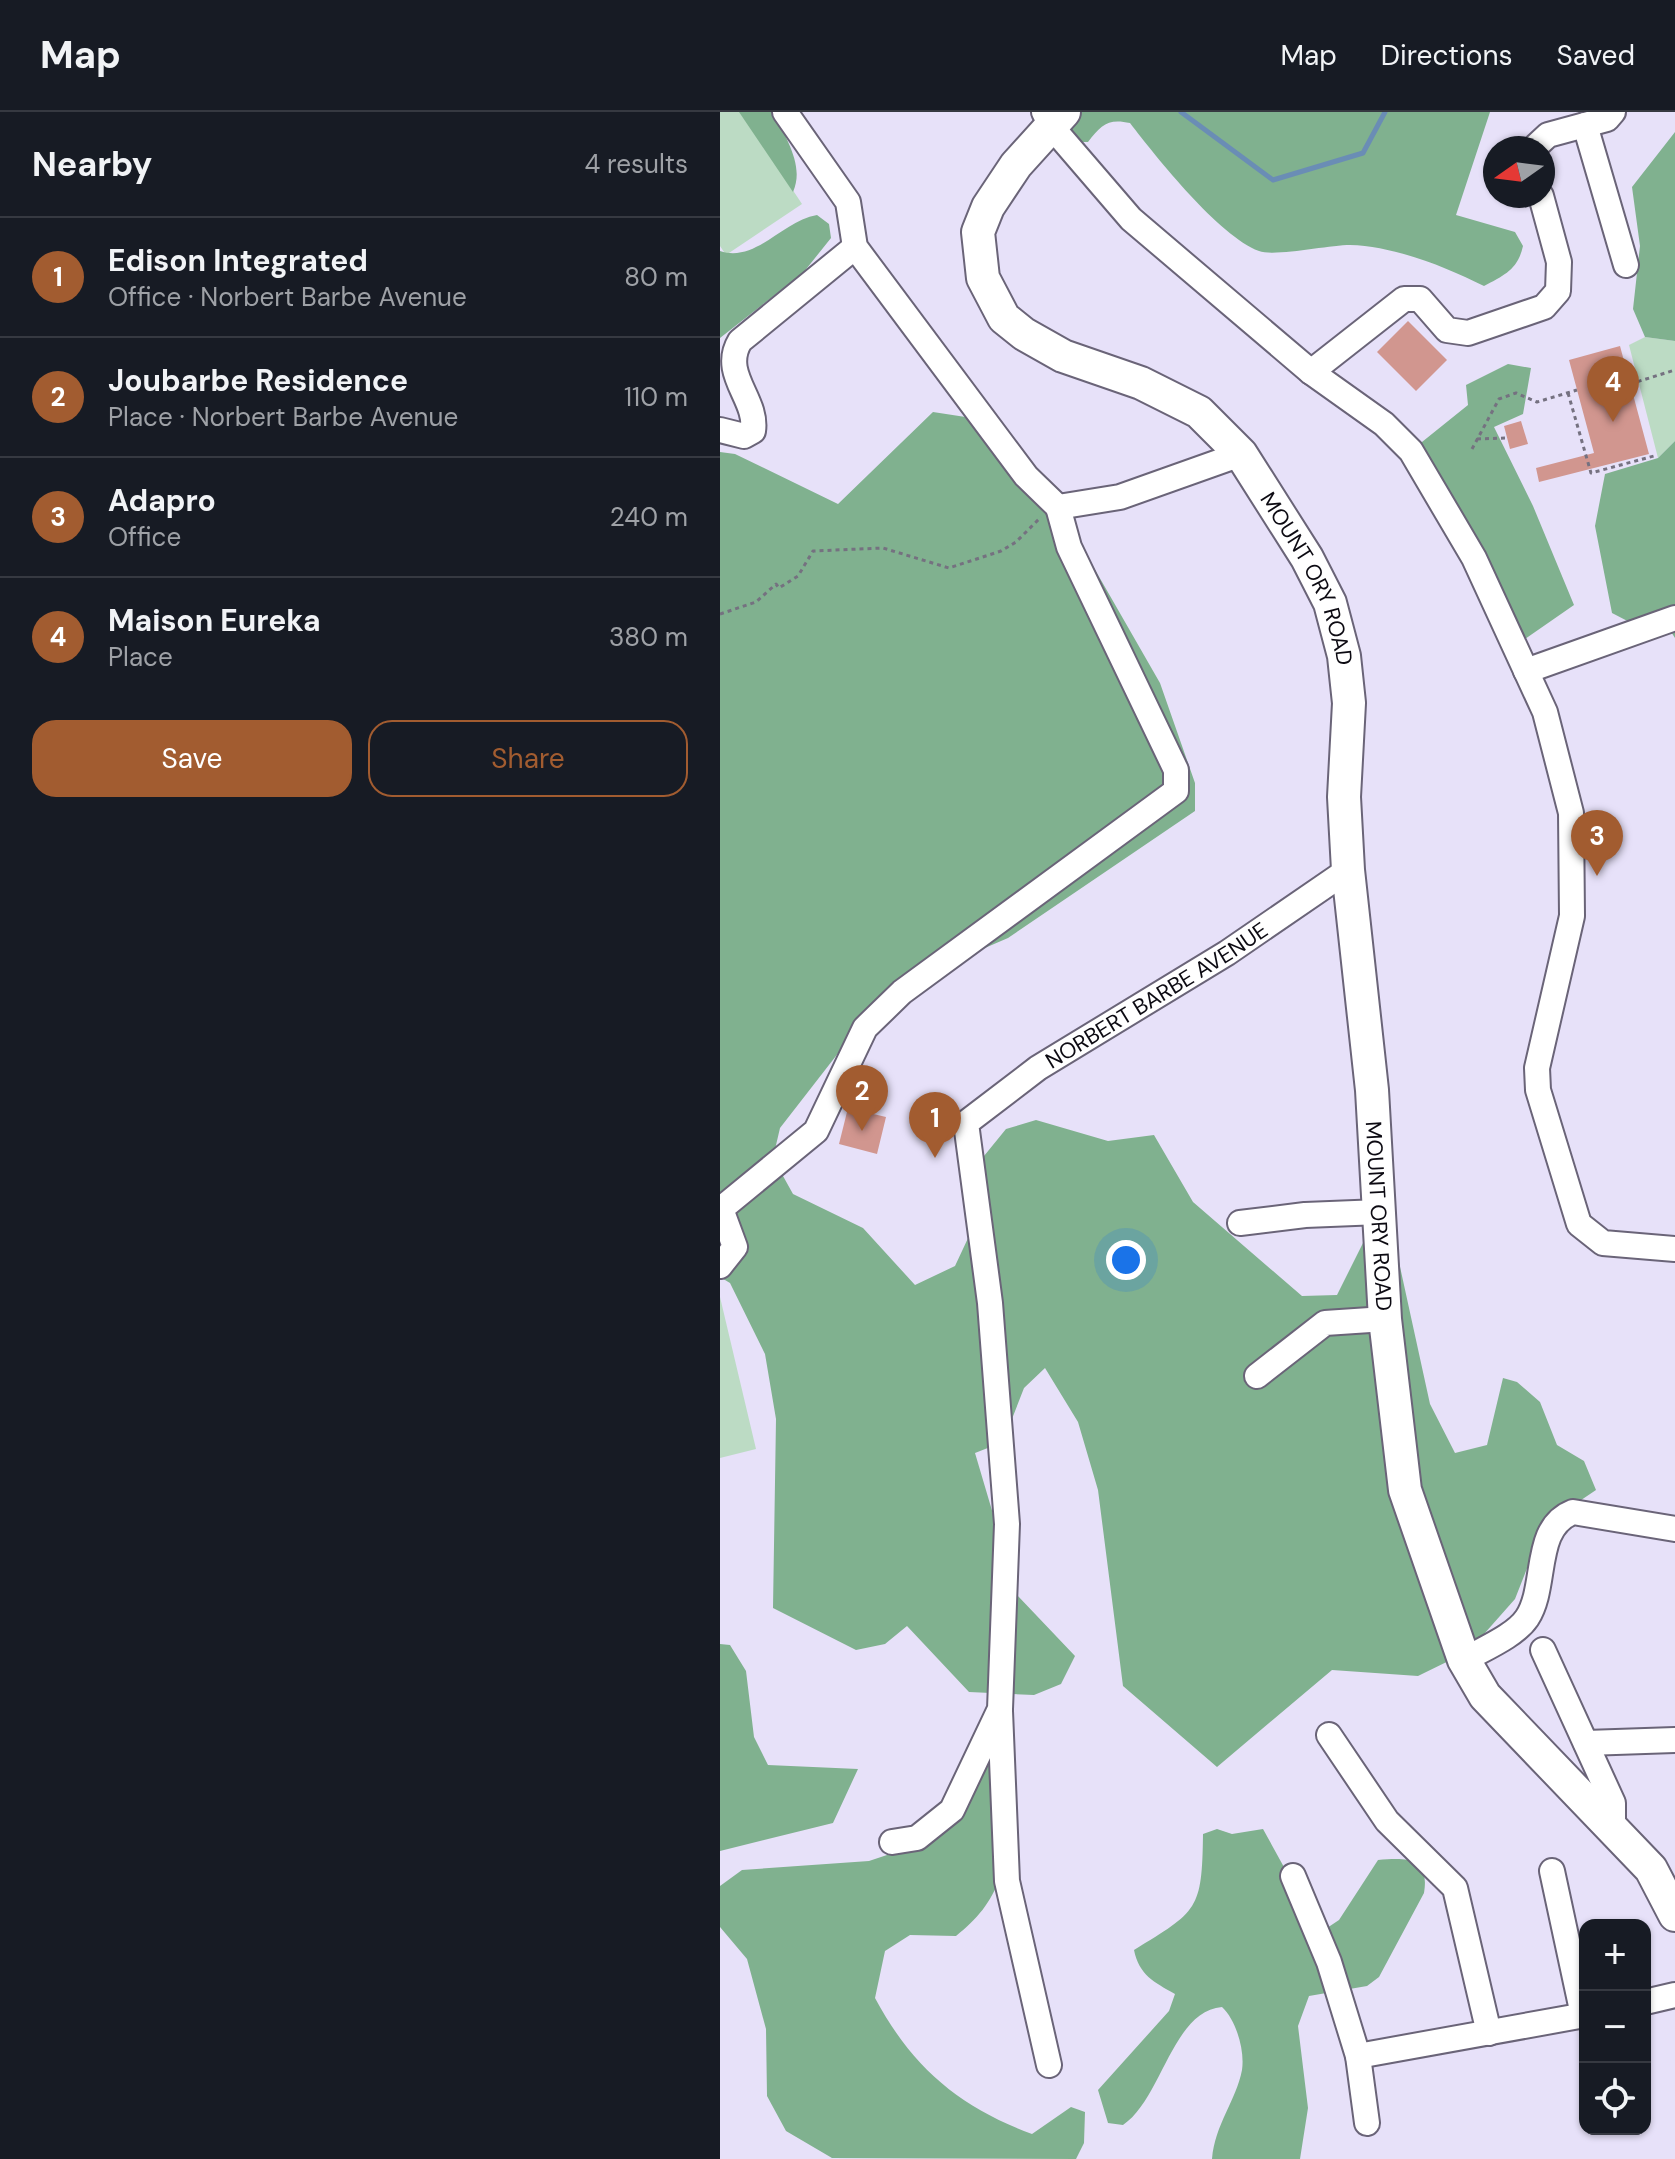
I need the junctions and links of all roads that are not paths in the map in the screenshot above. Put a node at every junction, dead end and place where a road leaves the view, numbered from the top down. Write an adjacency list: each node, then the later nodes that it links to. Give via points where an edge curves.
1 (785, 112): 7 (street, via 848,202)
2 (1613, 112): 4 (street)
3 (1053, 117): 9 (street, via 1131,219); 11 (main road, MOUNT ORY ROAD, via 988,207 978,232 983,278 1004,318 1063,356 1141,383 1199,412)
4 (1585, 125): 5 (street); 8 (street)
5 (1547, 136)
6 (1544, 208): 9 (street, via 1559,262 1558,291 1544,307 1468,333 1447,330 1420,299 1404,299)
7 (855, 247): 10 (street, via 740,341 734,352 735,375 755,419 753,431 744,436); 12 (street, via 1026,476)
8 (1626, 265)
9 (1311, 372): 14 (street, via 1384,424 1411,451 1474,558)
10 (720, 430)
11 (1241, 454): 12 (street, via 1120,497); 15 (main road, MOUNT ORY ROAD, via 1330,603 1344,656 1349,703 1344,797)
12 (1058, 507): 19 (street, via 1069,547 1176,770 1176,791 902,992 865,1028 816,1131 721,1209 735,1247)
13 (1675, 618): 14 (street)
14 (1526, 671): 18 (street, via 1545,712 1571,813 1574,864 1572,916 1537,1068 1538,1090 1579,1224 1603,1243)
15 (1348, 870): 16 (main road, MOUNT ORY ROAD); 25 (street, NORBERT BARBE AVENUE, via 1227,953 1038,1068 966,1123 990,1303 1007,1524)
16 (1380, 1212): 17 (street); 20 (main road, MOUNT ORY ROAD)
17 (1240, 1223)
18 (1675, 1249)
19 (720, 1266)
20 (1385, 1319): 21 (street, via 1325,1323); 24 (main road, MOUNT ORY ROAD, via 1405,1490)
21 (1257, 1376)
22 (1675, 1529): 24 (street, via 1573,1512 1561,1517 1548,1538 1527,1620)
23 (1543, 1650): 28 (street)
24 (1464, 1660): 29 (main road, MOUNT ORY ROAD, via 1485,1696)
25 (1000, 1709): 30 (street, via 952,1810 917,1838); 40 (street, via 1007,1881)
26 (1329, 1735): 38 (street, via 1387,1821 1455,1888)
27 (1675, 1740): 28 (street)
28 (1586, 1743): 29 (street, via 1613,1803)
29 (1613, 1826): 33 (main road, MOUNT ORY ROAD, via 1651,1869)
30 (892, 1842)
31 (1552, 1871): 34 (street)
32 (1293, 1876): 39 (street, via 1329,1962)
33 (1675, 1915)
34 (1579, 1992)
35 (1675, 1995): 36 (street)
36 (1651, 2001)
37 (1579, 2016): 38 (street)
38 (1489, 2033): 39 (street)
39 (1358, 2056): 41 (street)
40 (1049, 2065)
41 (1367, 2123)

